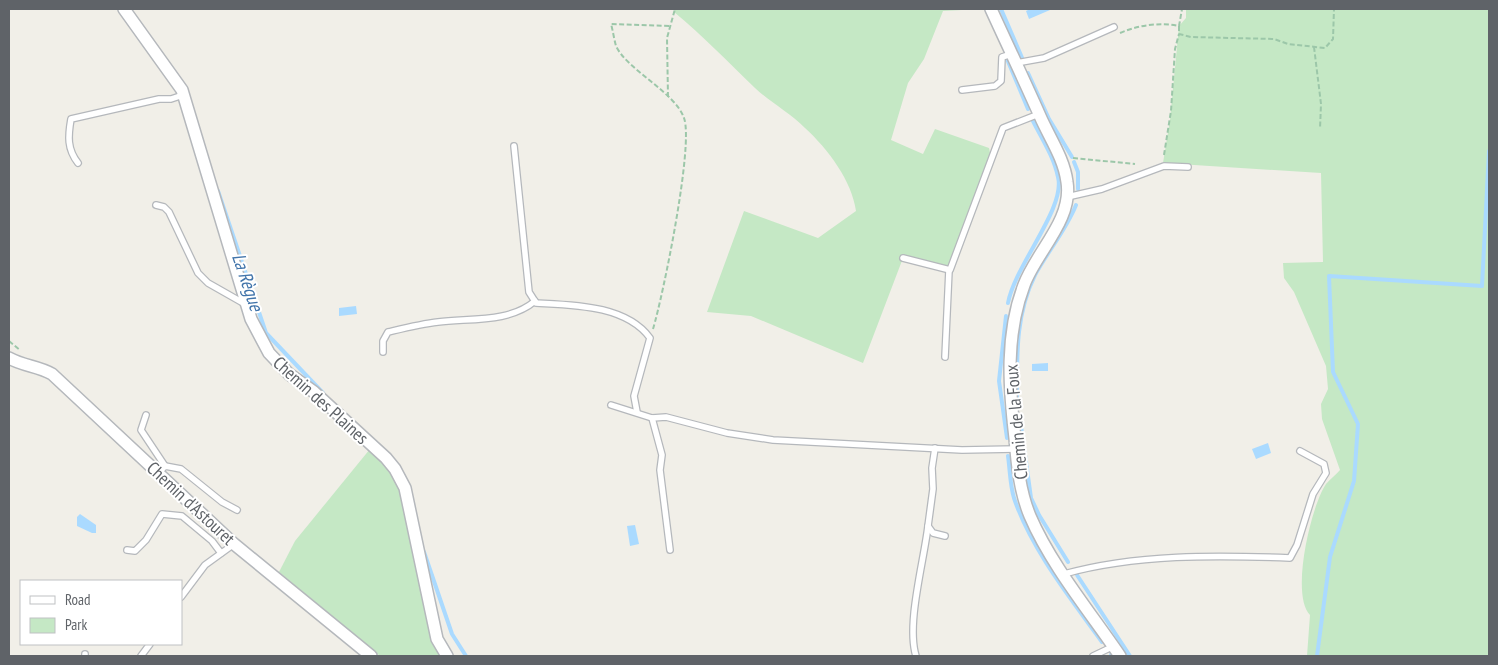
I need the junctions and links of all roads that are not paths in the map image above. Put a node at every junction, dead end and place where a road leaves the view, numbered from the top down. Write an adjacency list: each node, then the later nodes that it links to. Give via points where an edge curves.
1 (124, 9): 6 (street, Chemin des Plaines, via 175,78)
2 (991, 9): 4 (street, Chemin de la Foux)
3 (1114, 27): 4 (lane, via 1044,58)
4 (1014, 59): 5 (lane, via 1002,57 1001,81 995,86); 7 (street, Chemin de la Foux)
5 (962, 90)
6 (183, 95): 9 (lane, via 71,119 68,136 71,154); 16 (street, Chemin des Plaines)
7 (1039, 114): 11 (street, Chemin de la Foux, via 1060,161 1067,183); 14 (lane, via 1003,128)
8 (514, 146): 15 (lane, via 530,292)
9 (78, 163)
10 (1188, 167): 11 (lane, via 1164,166 1102,189)
11 (1067, 196): 25 (street, Chemin de la Foux, via 1064,211 1024,284 1015,318 1009,379)
12 (156, 204): 16 (lane, via 169,212 198,273 208,283)
13 (903, 258): 14 (lane)
14 (949, 270): 19 (lane)
15 (535, 301): 17 (lane, via 509,315 436,322 388,332 383,341); 21 (lane, via 581,306 622,317 644,329 650,338 634,396)
16 (247, 305): 41 (street, Chemin des Plaines, via 269,354 395,468 405,488 438,639)
17 (383, 352)
18 (9, 358): 27 (street, Chemin d'Astouret, via 52,374)
19 (945, 358)
20 (611, 405): 21 (lane)
21 (637, 412): 23 (lane)
22 (146, 415): 27 (lane, via 141,430)
23 (652, 418): 24 (lane, via 666,417 727,433 772,440); 33 (lane, via 662,455 660,470)
24 (935, 448): 25 (lane); 29 (lane)
25 (1016, 449): 35 (street, Chemin de la Foux, via 1030,517)
26 (1300, 451): 35 (lane, via 1324,464 1326,473 1313,494 1290,558 1165,558)
27 (162, 470): 28 (lane, via 180,469); 31 (street, Chemin d'Astouret)
28 (237, 510)
29 (928, 526): 30 (lane, via 933,532); 42 (lane, via 914,630)
30 (945, 536)
31 (234, 544): 34 (lane); 40 (street, Chemin d'Astouret)
32 (127, 550): 34 (lane, via 135,551 162,514 182,516 212,541)
33 (670, 550)
34 (221, 553): 36 (lane, via 205,565)
35 (1064, 574): 38 (street, Chemin de la Foux)
36 (182, 596)
37 (149, 645): 39 (lane)
38 (1117, 651): 43 (lane)
39 (141, 656)
40 (371, 656)
41 (447, 656)
42 (916, 656)
43 (1093, 656)

